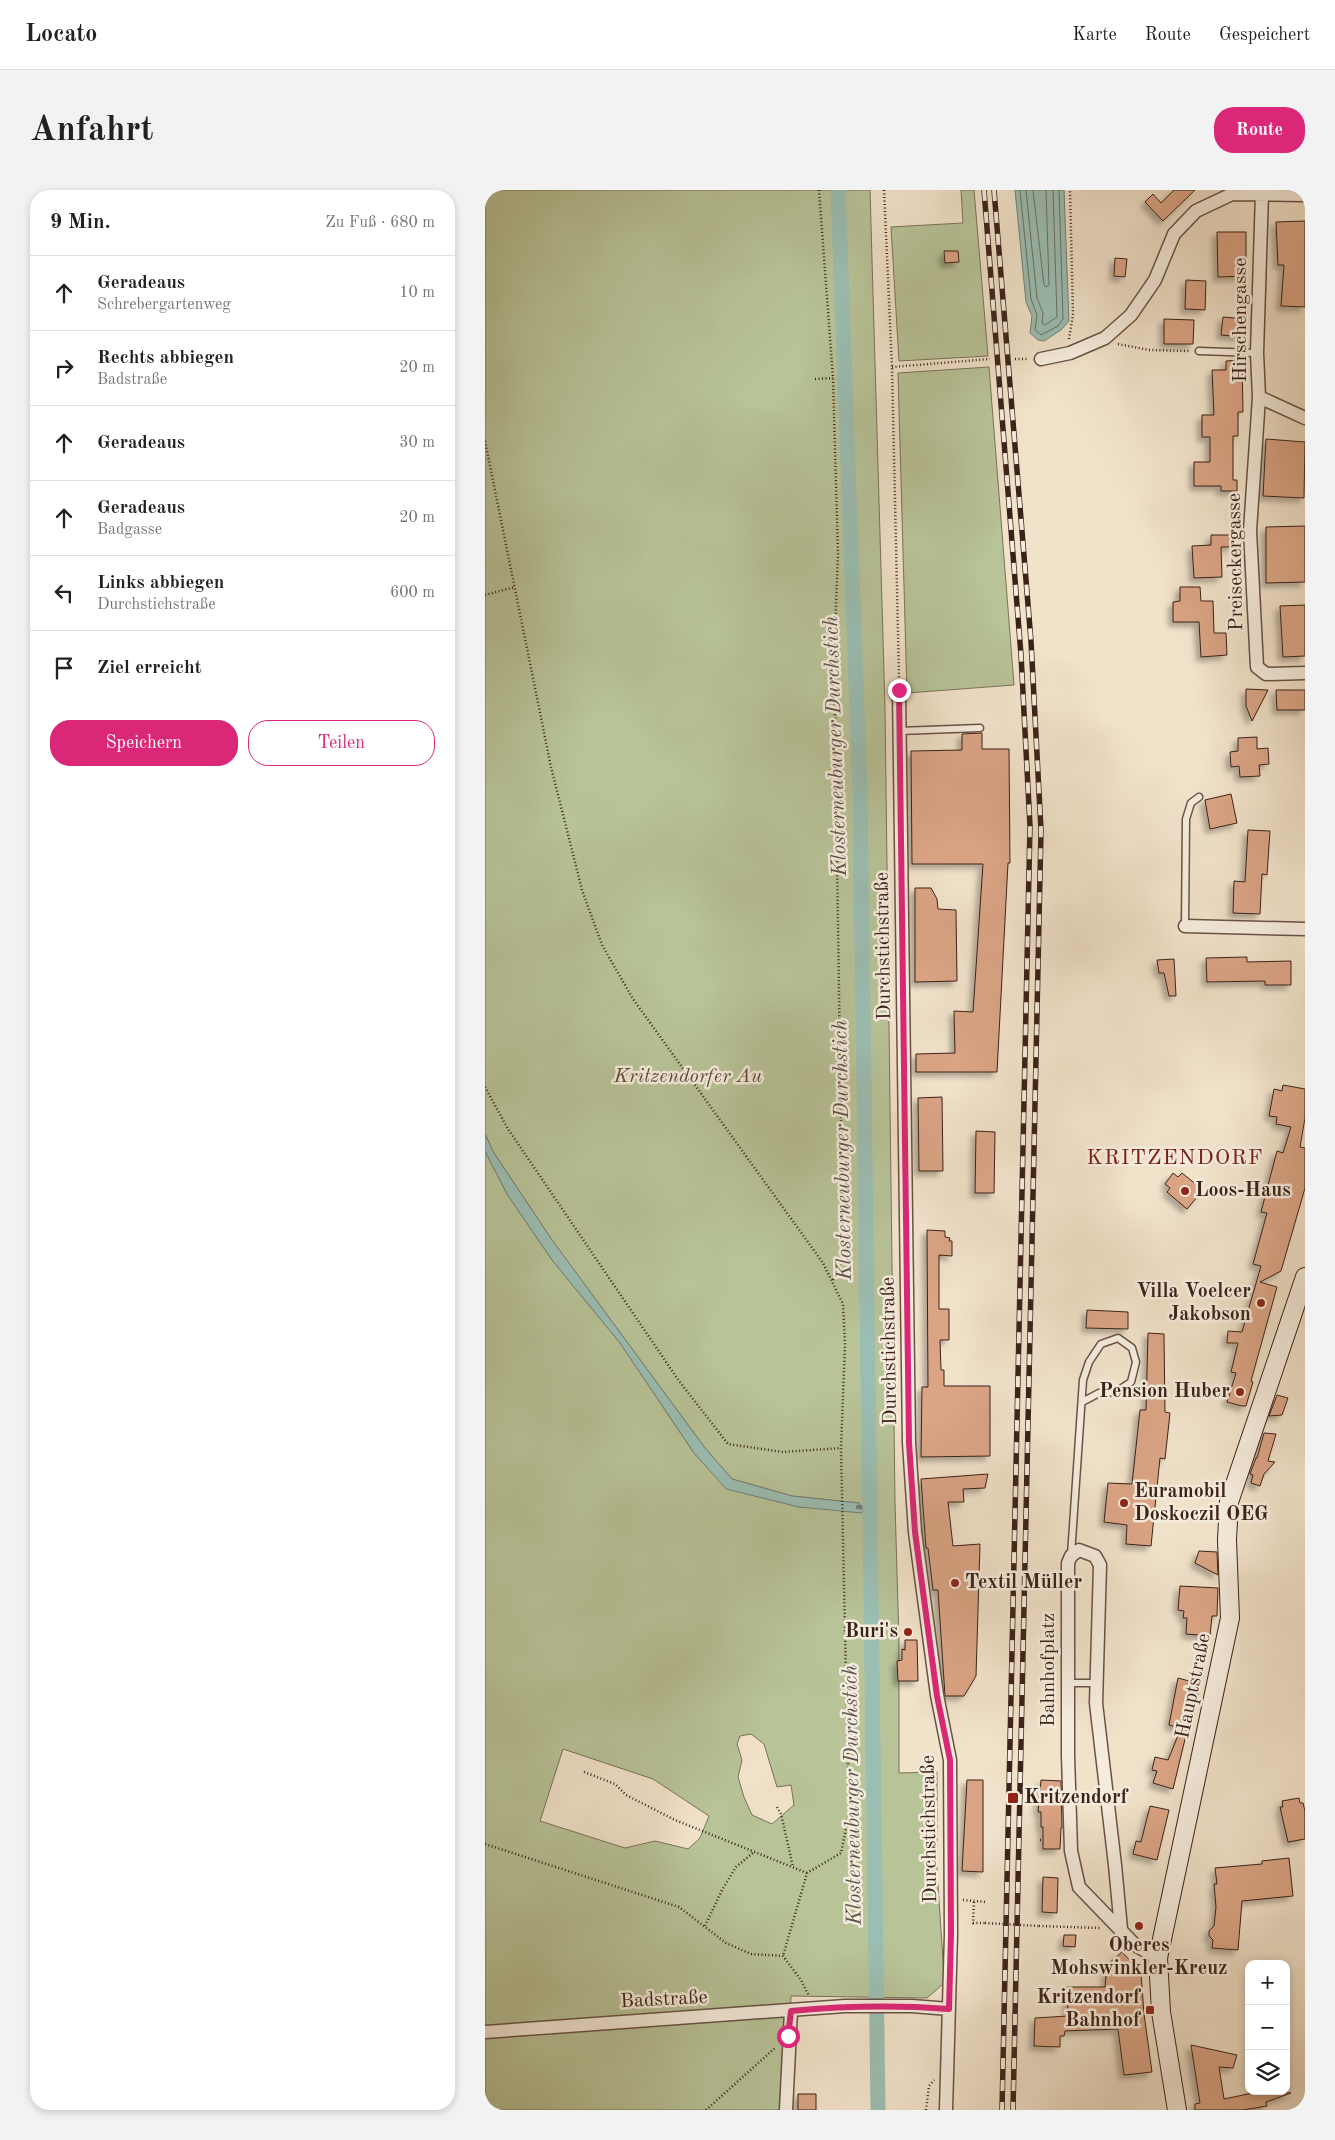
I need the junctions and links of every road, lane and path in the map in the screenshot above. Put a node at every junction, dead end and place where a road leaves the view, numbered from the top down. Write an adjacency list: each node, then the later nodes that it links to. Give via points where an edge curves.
1 (819, 190): 13 (path)
2 (884, 190): 12 (path)
3 (1070, 190): 8 (path, via 1073,316)
4 (1262, 193): 5 (street); 6 (street, via 1232,194 1196,211 1174,234 1155,280 1131,315); 9 (street, Hirschengasse)
5 (1305, 195)
6 (1105, 338): 7 (path, via 1149,350); 8 (street)
7 (1199, 351): 9 (lane)
8 (1070, 353): 10 (street)
9 (1257, 353): 15 (street, Hirschengasse)
10 (1041, 359)
11 (990, 360): 12 (path)
12 (892, 367): 21 (path)
13 (833, 378): 14 (path); 29 (path, via 838,554 834,655 843,1259)
14 (815, 379)
15 (1259, 398): 16 (street, Hirschengasse); 20 (street, Preiseckergasse, via 1250,530 1257,667 1267,674)
16 (1305, 418)
17 (485, 441): 18 (path)
18 (515, 587): 19 (path); 29 (path, via 551,767 582,890 602,945 633,999 823,1263)
19 (485, 595)
20 (1305, 673)
21 (899, 690): 23 (street, Durchstichstraße)
22 (980, 728): 23 (lane)
23 (899, 732): 47 (street, Durchstichstraße, via 909,1443 915,1532 937,1696 950,1760)
24 (1199, 797): 25 (lane, via 1191,803 1186,819)
25 (1185, 926): 26 (street)
26 (1305, 929)
27 (485, 1087): 31 (path, via 509,1129 668,1365 728,1444 783,1452)
28 (1305, 1277): 45 (main road, Hauptstraße, via 1229,1502 1230,1618)
29 (832, 1282): 31 (path, via 843,1304 845,1344)
30 (1082, 1402): 30 (lane, via 1083,1380 1089,1362 1101,1344 1118,1338 1132,1348 1136,1362 1131,1382 1116,1392 1099,1393); 32 (lane)
31 (841, 1448): 40 (path, via 849,1814 841,1853)
32 (1071, 1556): 33 (street, Bahnhofplatz, via 1068,1563); 34 (street, via 1079,1550 1095,1556 1100,1565)
33 (1067, 1682): 34 (lane); 43 (street, Bahnhofplatz, via 1071,1851 1079,1887)
34 (1097, 1683): 43 (street, via 1096,1703)
35 (584, 1772): 38 (path, via 615,1784 626,1796 675,1820)
36 (777, 1807): 39 (path)
37 (485, 1844): 42 (path, via 679,1907)
38 (754, 1852): 39 (path); 42 (path, via 736,1867)
39 (793, 1867): 40 (path)
40 (807, 1873): 44 (path)
41 (974, 1902): 43 (path, bridge, via 973,1923)
42 (705, 1926): 44 (path, via 726,1943 751,1954)
43 (1121, 1929): 45 (street, Bahnhofplatz, via 1135,1945)
44 (783, 1956): 46 (path, via 801,1980)
45 (1158, 1958): 54 (main road, Hauptstraße, via 1161,2012)
46 (815, 2009): 47 (street, Badstraße, via 845,2006); 48 (street, Badstraße)
47 (949, 2009): 53 (street, Durchstichstraße)
48 (791, 2011): 49 (street, Badstraße); 50 (street)
49 (485, 2032)
50 (788, 2036): 51 (path); 52 (street)
51 (706, 2110)
52 (786, 2110)
53 (947, 2110)
54 (1177, 2110)

